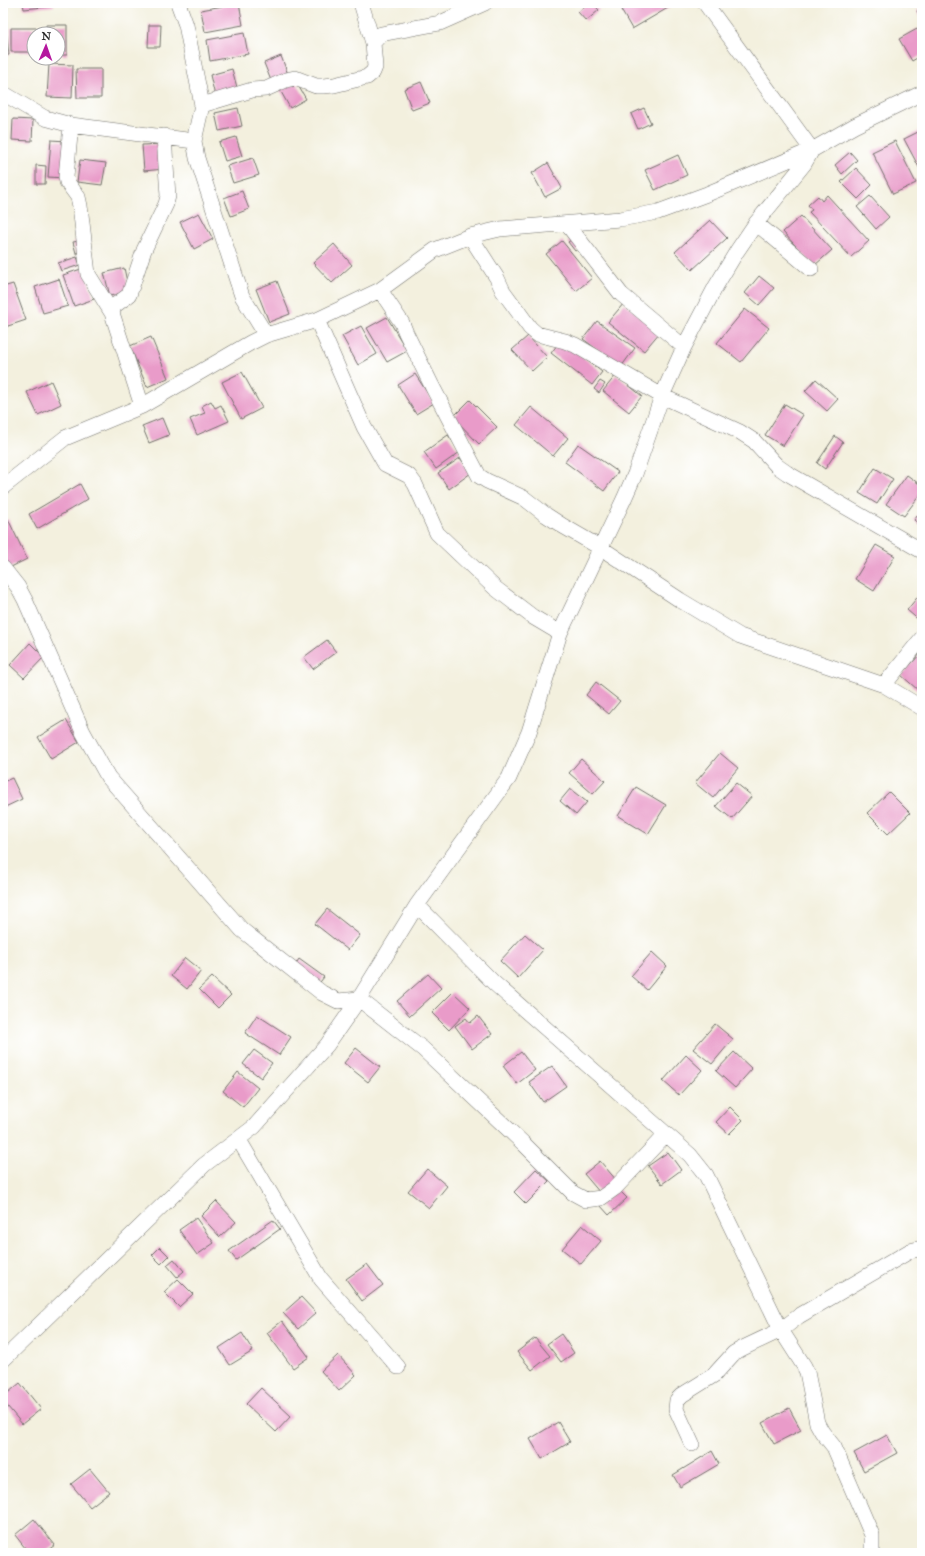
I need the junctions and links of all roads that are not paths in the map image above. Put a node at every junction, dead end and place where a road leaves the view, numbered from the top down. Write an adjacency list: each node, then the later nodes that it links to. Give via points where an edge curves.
1 (178, 3): 8 (street, via 186,25)
2 (361, 3): 5 (street)
3 (485, 3): 5 (street, via 440,23 381,34)
4 (705, 3): 12 (street)
5 (373, 43): 8 (street, via 375,67 367,77 323,86 296,78 266,89 252,90)
6 (3, 93): 9 (street, via 45,118)
7 (922, 93): 12 (street)
8 (202, 105): 11 (street)
9 (71, 125): 10 (street); 18 (street, via 67,182 78,197 88,274)
10 (164, 136): 11 (street); 18 (street, via 168,196 166,204 144,250 129,296 114,306)
11 (194, 141): 20 (street, via 197,158 242,296)
12 (812, 150): 13 (street, via 793,179); 14 (street, via 658,212)
13 (756, 223): 16 (street); 21 (street, via 716,286)
14 (567, 224): 15 (street, via 500,229); 21 (street, via 622,294)
15 (470, 236): 17 (street, via 434,250); 22 (street, via 503,291 537,334 565,340)
16 (811, 269)
17 (380, 290): 19 (street); 25 (street, via 402,323 479,476 524,498 557,523)
18 (112, 313): 23 (street)
19 (317, 320): 20 (street); 28 (street, via 364,427 385,464 409,476 415,484 437,532 495,588 533,617)
20 (266, 335): 23 (street)
21 (684, 347): 22 (street)
22 (662, 396): 25 (street, via 635,474); 26 (street, via 740,432 787,473)
23 (142, 406): 24 (street, via 65,438)
24 (3, 487)
25 (601, 548): 28 (street); 30 (street, via 740,636)
26 (922, 551)
27 (3, 568): 33 (street, via 25,600 83,732 108,777 242,930 322,993 338,1001)
28 (560, 633): 32 (street, via 529,732 509,778)
29 (922, 638): 30 (street)
30 (884, 685): 31 (street)
31 (922, 708)
32 (417, 905): 33 (street); 34 (street, via 494,983)
33 (359, 999): 34 (street, via 423,1049 573,1194 586,1200 601,1198 615,1188); 35 (street, via 328,1045 278,1102)
34 (666, 1134): 37 (street, via 690,1155 706,1176)
35 (239, 1140): 38 (street, via 204,1165); 39 (street, via 322,1279)
36 (922, 1248): 37 (street, via 903,1255)
37 (781, 1330): 40 (street, via 734,1353 714,1375 677,1400 676,1409); 41 (street, via 807,1372 817,1423 834,1447 872,1535)
38 (3, 1360)
39 (398, 1367)
40 (692, 1444)
41 (872, 1553)

